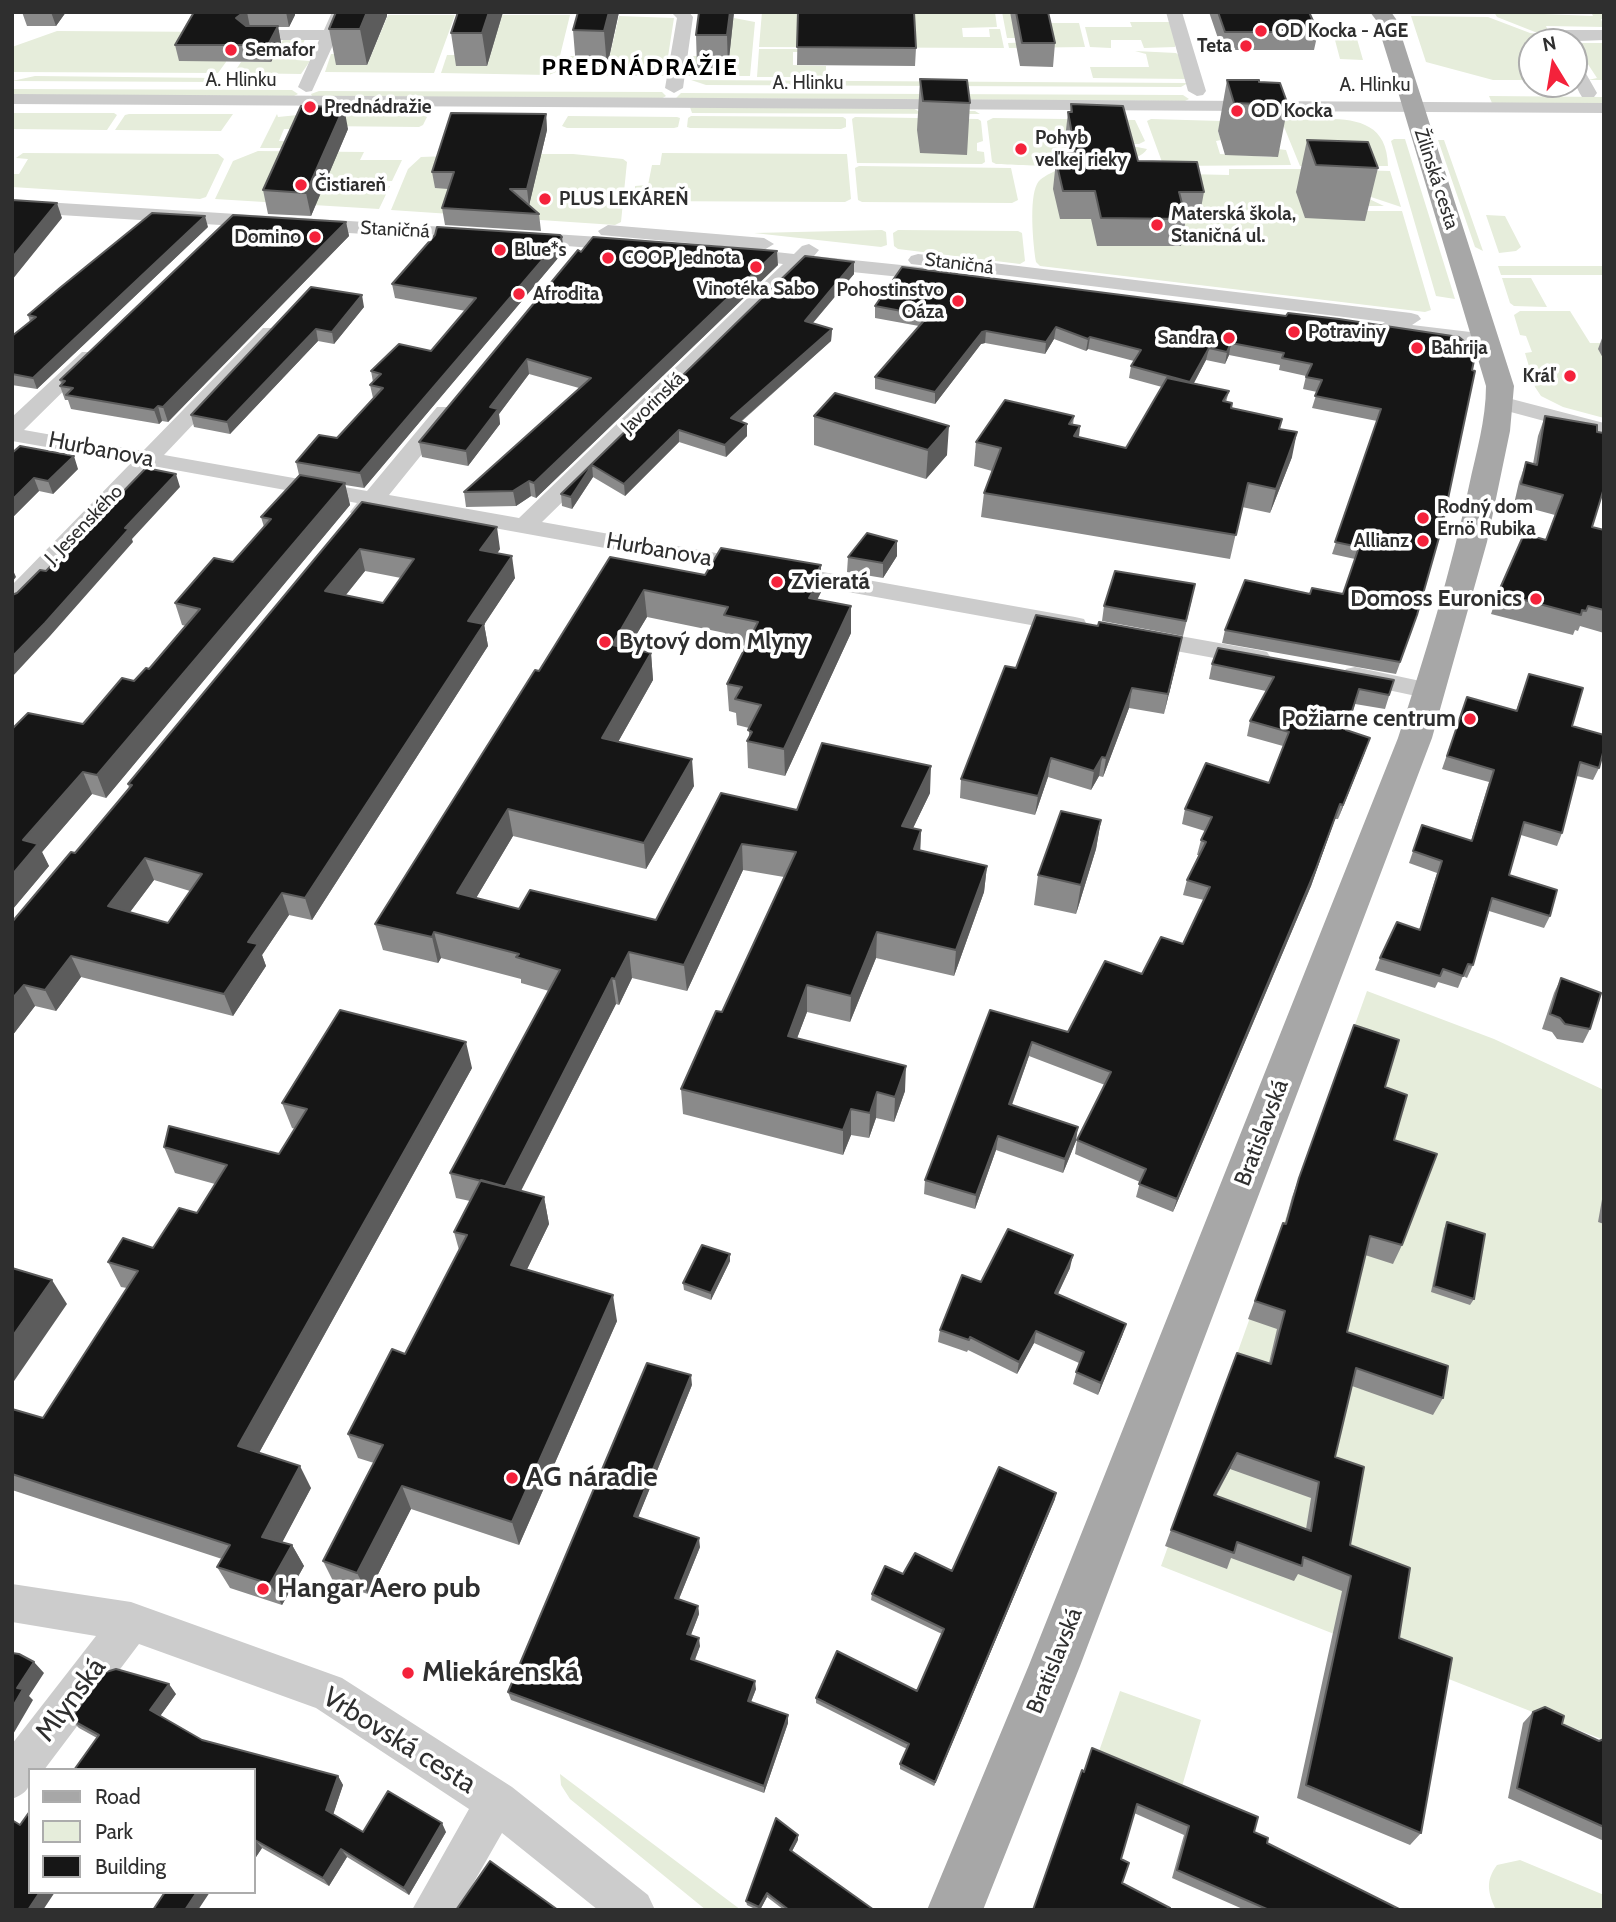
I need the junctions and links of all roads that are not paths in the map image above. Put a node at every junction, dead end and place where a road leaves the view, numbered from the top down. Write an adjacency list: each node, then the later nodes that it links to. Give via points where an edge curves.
1 (340, 12): 6 (street, A. Hlinku)
2 (679, 12): 9 (street, via 685,17)
3 (1174, 12): 10 (street)
4 (1384, 15): 13 (main road, Žilinská cesta)
5 (250, 35): 6 (street, A. Hlinku)
6 (330, 35): 8 (street, A. Hlinku)
7 (12, 86): 8 (street, A. Hlinku)
8 (306, 87): 9 (street, A. Hlinku)
9 (674, 88): 10 (street, A. Hlinku)
10 (1197, 91): 13 (street, A. Hlinku)
11 (1596, 93): 13 (street, A. Hlinku)
12 (12, 99): 13 (street, A. Hlinku)
13 (1412, 99): 14 (street, A. Hlinku); 21 (main road, Žilinská cesta)
14 (1604, 108)
15 (12, 196): 17 (street, Staničná)
16 (12, 206): 17 (street, Staničná)
17 (236, 215): 18 (street); 19 (street, Staničná, via 500,231 583,244)
18 (214, 237)
19 (806, 253): 21 (street, Staničná); 29 (street, Javorinská)
20 (282, 319): 27 (street, J. Jesenského)
21 (1486, 334): 24 (main road, Bratislavská)
22 (103, 343): 26 (street)
23 (459, 395): 28 (street)
24 (1500, 402): 25 (street); 34 (main road, Bratislavská, via 1479,514)
25 (1604, 430)
26 (12, 431): 27 (street, Hurbanova)
27 (147, 459): 28 (street, Hurbanova); 31 (street, J. Jesenského)
28 (373, 499): 29 (street, Hurbanova); 30 (street)
29 (523, 527): 32 (street, Hurbanova)
30 (346, 531)
31 (12, 600)
32 (1277, 661)
33 (1331, 671): 34 (street)
34 (1430, 691): 41 (main road, Bratislavská, via 1259,1142)
35 (12, 1603): 36 (street, Vrbovská cesta)
36 (131, 1622): 37 (street, Mlynská); 38 (street, Vrbovská cesta, via 328,1692)
37 (12, 1778)
38 (497, 1802): 39 (street); 40 (street, Vrbovská cesta)
39 (434, 1910)
40 (633, 1910)
41 (956, 1910)

